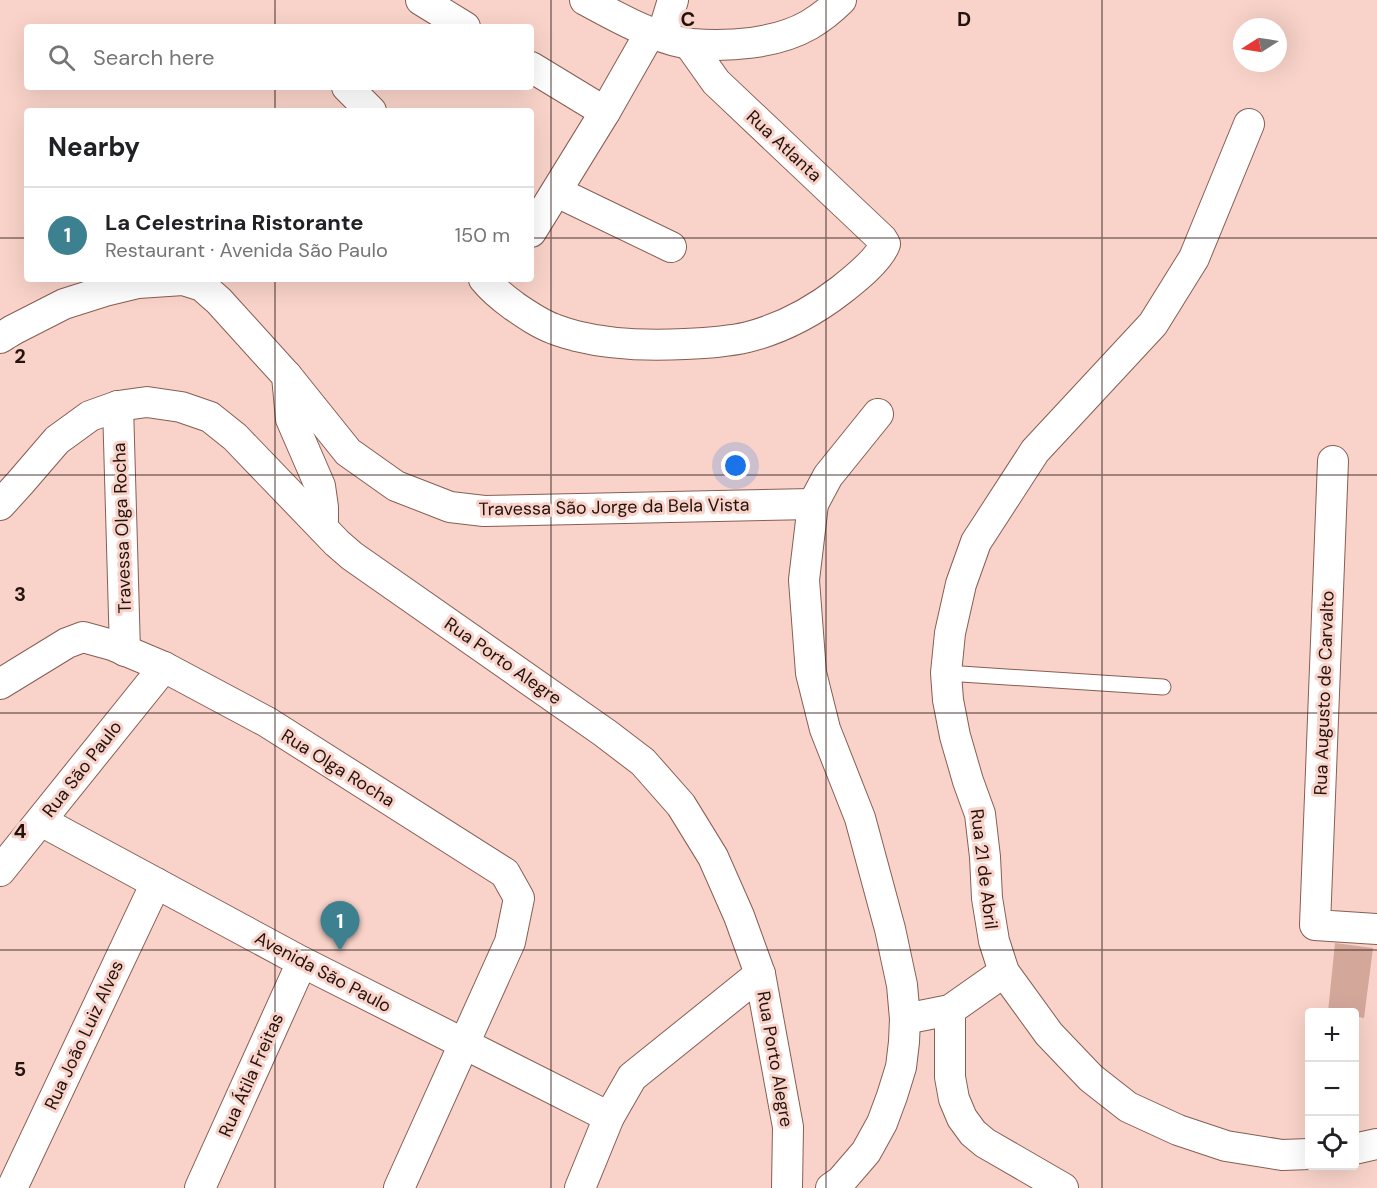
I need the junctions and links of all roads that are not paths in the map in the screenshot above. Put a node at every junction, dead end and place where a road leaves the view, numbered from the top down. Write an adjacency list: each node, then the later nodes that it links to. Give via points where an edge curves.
1 (421, 0): 5 (street)
2 (585, 0): 6 (street)
3 (673, 0): 6 (street)
4 (842, 0): 6 (street, via 807,26 760,42 728,45)
5 (460, 24)
6 (667, 38): 10 (street); 17 (street, Rua Atlanta, via 882,239 882,250 853,281 821,306 782,326 718,342 632,345 554,330 527,315)
7 (534, 69): 10 (street)
8 (350, 90): 9 (street)
9 (368, 108)
10 (605, 112): 12 (street)
11 (1249, 124): 28 (street, Rua 21 de Abril, via 1194,258 1153,324 1035,451 976,542 961,584)
12 (557, 192): 13 (street); 14 (street)
13 (534, 227)
14 (671, 247)
15 (153, 282): 18 (street, Travessa São Jorge da Bela Vista, via 64,304)
16 (189, 282): 19 (street, Travessa São Jorge da Bela Vista, via 202,286 219,301)
17 (493, 283)
18 (0, 338)
19 (287, 376): 23 (street, Travessa São Jorge da Bela Vista, via 348,452 396,486 450,507 484,511); 25 (street, via 291,419 320,486)
20 (118, 406): 24 (street, Rua Porto Alegre, via 90,416 57,440); 25 (street, Rua Porto Alegre, via 147,402 181,407 210,417 235,437); 26 (street, Travessa Olga Rocha)
21 (878, 414): 23 (street, via 828,476)
22 (1333, 461): 34 (street, Rua Augusto de Carvalto, via 1315,925)
23 (813, 504): 39 (street, via 804,580 811,673 825,729 860,818 903,985)
24 (0, 505)
25 (323, 528): 37 (street, Rua Porto Alegre, via 352,556 643,762 681,804 713,857)
26 (126, 651): 27 (street, Rua Olga Rocha); 29 (street, Rua Olga Rocha, via 83,637)
27 (164, 667): 31 (street, Rua São Paulo); 40 (street, Rua Olga Rocha, via 267,723 505,873 519,898 510,942)
28 (946, 673): 30 (lane); 36 (street, Rua 21 de Abril, via 955,736 980,814 988,909)
29 (0, 684)
30 (1163, 687)
31 (41, 821): 32 (street, Rua São Paulo); 33 (street, Avenida São Paulo)
32 (0, 871)
33 (156, 883): 35 (street, Avenida São Paulo); 46 (street, Rua João Luiz Alves)
34 (1377, 929)
35 (302, 962): 40 (street, Avenida São Paulo); 47 (street, Rua Átila Freitas)
36 (1004, 972): 38 (street); 44 (street, Rua 21 de Abril, via 1049,1034 1091,1078 1128,1107 1226,1146 1282,1155)
37 (760, 974): 41 (street, via 632,1077); 50 (street, Rua Porto Alegre, via 788,1127)
38 (951, 1010): 39 (street); 45 (street, via 950,1077 962,1118 985,1143)
39 (905, 1019): 51 (street, via 901,1067 882,1124 866,1152)
40 (464, 1045): 41 (street, Avenida São Paulo); 48 (street, Rua Olga Rocha)
41 (609, 1117): 49 (street)
42 (1377, 1144): 43 (street)
43 (1359, 1148)
44 (1305, 1154)
45 (1049, 1184)
46 (12, 1188)
47 (200, 1188)
48 (399, 1188)
49 (580, 1188)
50 (787, 1188)
51 (831, 1188)

